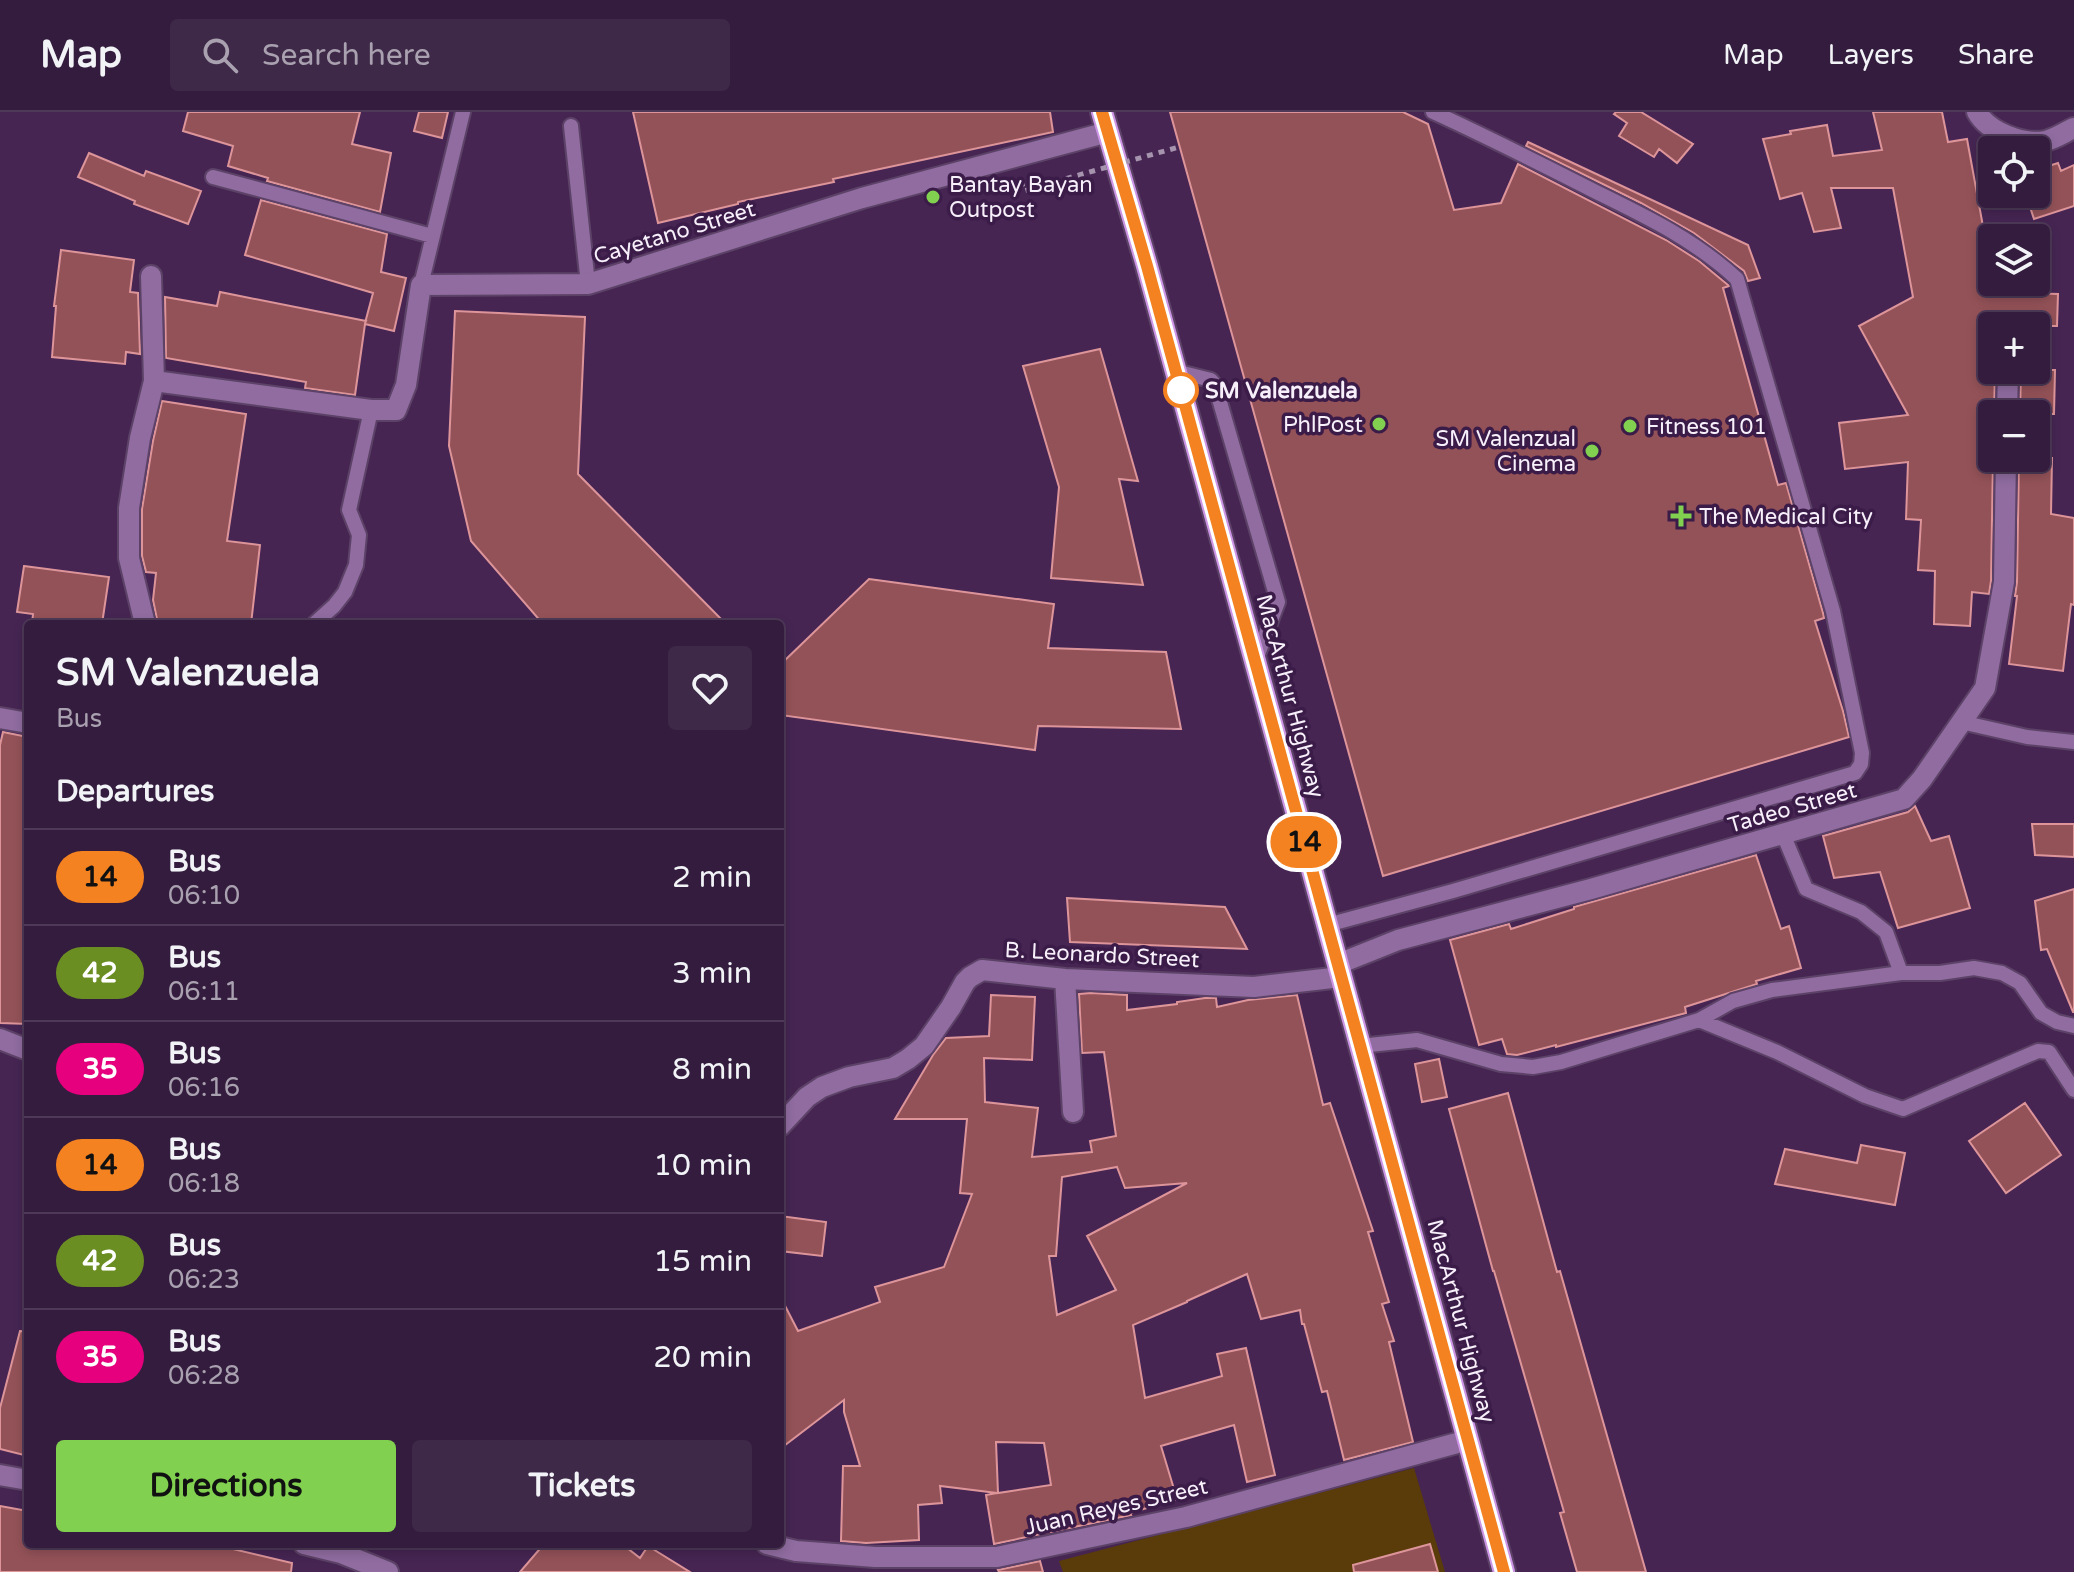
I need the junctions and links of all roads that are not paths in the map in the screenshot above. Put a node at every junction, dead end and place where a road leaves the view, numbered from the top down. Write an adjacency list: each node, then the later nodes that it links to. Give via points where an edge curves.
1 (463, 112): 8 (lane)
2 (1433, 112): 24 (lane, via 1651,219 1696,245 1737,279 1833,611 1861,764 1855,773)
3 (1977, 112): 6 (street, via 1992,127 2027,142 2047,141)
4 (1105, 122): 10 (street, Cayetano Street); 12 (highway, MacArthur Highway)
5 (571, 126): 10 (lane)
6 (2074, 128)
7 (213, 177): 8 (lane)
8 (432, 236): 11 (lane)
9 (151, 276): 13 (street)
10 (588, 284): 11 (street, Cayetano Street)
11 (421, 285): 14 (street, via 403,396 396,410)
12 (1175, 371): 18 (highway, MacArthur Highway); 18 (lane, via 1215,385 1278,602)
13 (154, 381): 14 (street); 16 (street, via 129,508 129,558)
14 (371, 410): 17 (lane, via 349,510 359,535 356,565 345,592)
15 (2006, 472): 21 (street, Tadeo Street, via 2004,582 1985,688)
16 (144, 620)
17 (318, 620)
18 (1255, 663): 24 (highway, MacArthur Highway)
19 (0, 718): 20 (street)
20 (24, 722)
21 (1961, 722): 22 (lane); 23 (street, Tadeo Street, via 1904,799)
22 (2074, 742)
23 (1783, 834): 25 (street, Tadeo Street, via 1398,940); 26 (lane, via 1806,889 1861,912 1886,932)
24 (1327, 925): 25 (highway, MacArthur Highway)
25 (1339, 971): 27 (street, B. Leonardo Street, via 1254,987); 31 (highway, MacArthur Highway)
26 (1901, 973): 28 (lane, via 1772,990 1733,1001); 29 (lane, via 1974,968 2002,973 2020,983 2041,1013)
27 (1065, 979): 34 (street); 35 (street, B. Leonardo Street, via 982,970 965,982 924,1046 908,1059 822,1087)
28 (1699, 1020): 31 (lane, via 1533,1067 1501,1064 1417,1040); 33 (lane, via 1903,1109 2038,1051 2049,1052)
29 (2074, 1026)
30 (0, 1039): 32 (street)
31 (1360, 1046): 36 (highway, MacArthur Highway)
32 (24, 1048)
33 (2074, 1090)
34 (1073, 1112)
35 (784, 1122)
36 (1468, 1440): 41 (street, Juan Reyes Street, via 1186,1517 997,1557); 43 (highway, MacArthur Highway)
37 (0, 1475): 38 (street)
38 (24, 1479)
39 (320, 1548): 42 (street)
40 (784, 1548): 41 (street, Juan Reyes Street)
41 (874, 1564)
42 (388, 1572)
43 (1504, 1572)

